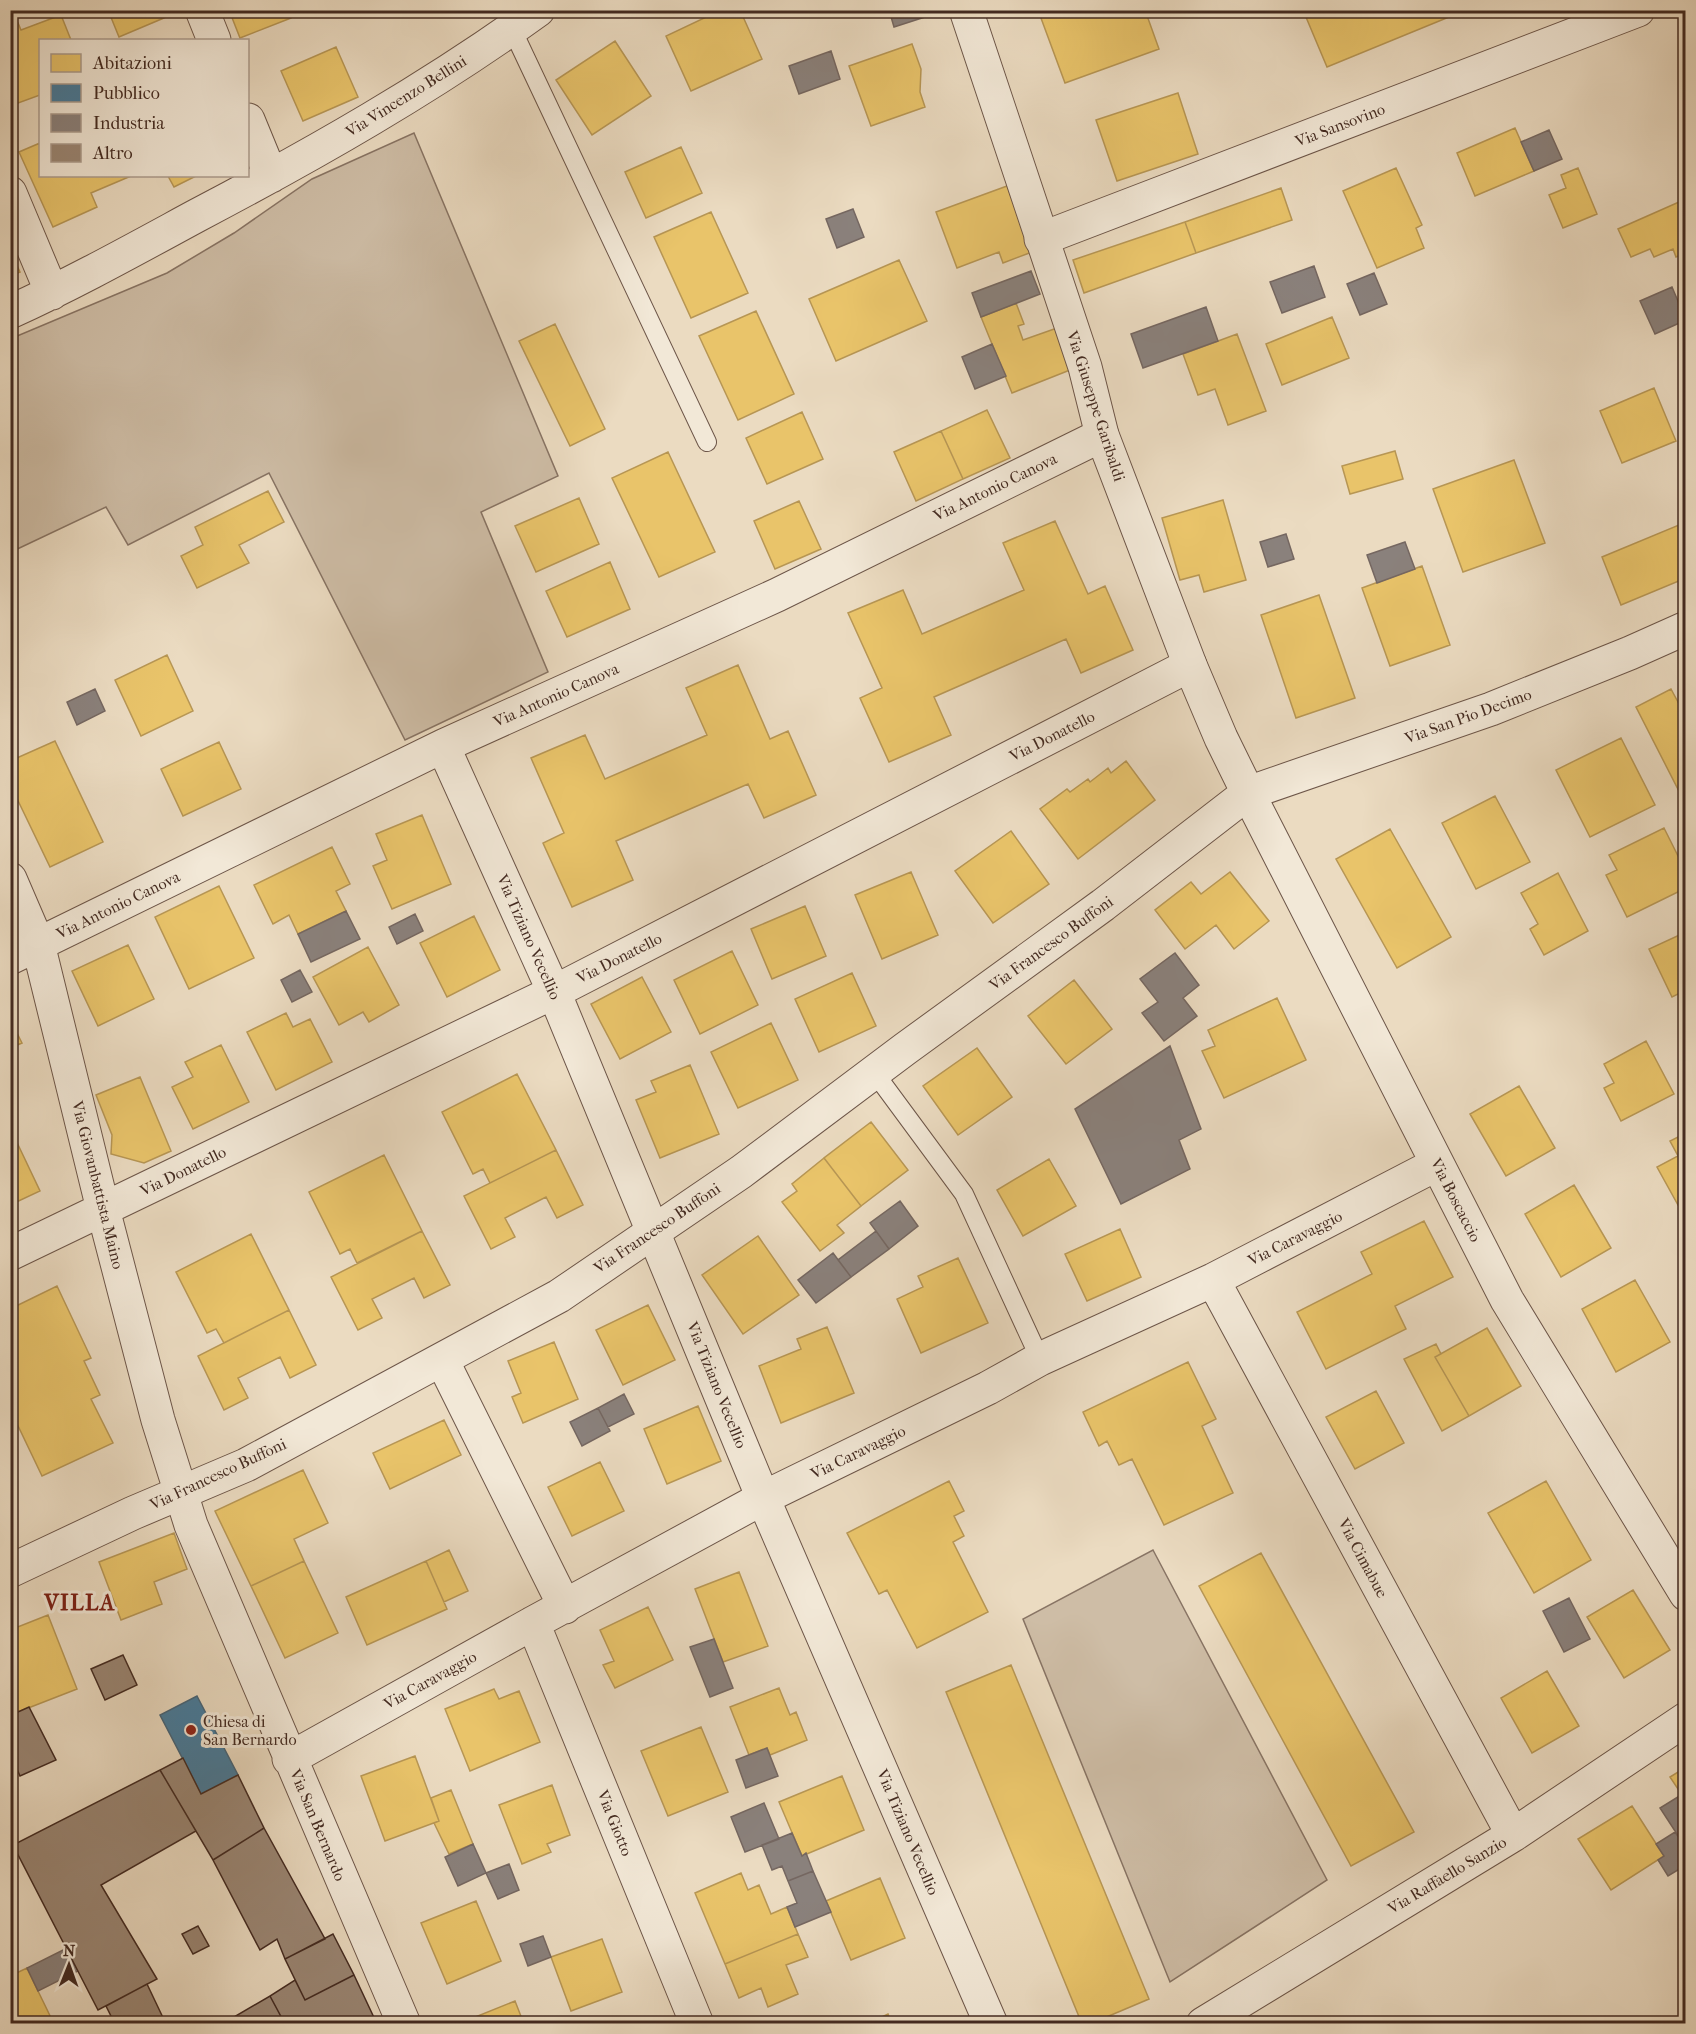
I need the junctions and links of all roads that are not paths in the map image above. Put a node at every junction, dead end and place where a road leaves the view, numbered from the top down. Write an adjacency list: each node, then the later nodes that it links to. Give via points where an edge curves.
1 (202, 10): 5 (street)
2 (966, 10): 9 (street, Via Giuseppe Garibaldi)
3 (1638, 10): 9 (street, Via Sansovino)
4 (525, 20): 7 (street, Via Vincenzo Bellini, via 396,105); 13 (lane)
5 (214, 39)
6 (249, 122): 7 (street)
7 (271, 176): 10 (street, Via Vincenzo Bellini)
8 (10, 193): 10 (street)
9 (1041, 239): 12 (street, Via Giuseppe Garibaldi, via 1084,367)
10 (52, 293): 11 (street, Via Vincenzo Bellini)
11 (10, 312)
12 (1102, 435): 15 (street, Via Giuseppe Garibaldi); 16 (street, Via Antonio Canova, via 777,595)
13 (707, 442)
14 (1686, 628): 17 (street, Via San Pio Decimo, via 1491,709)
15 (1190, 665): 17 (street, Via Giuseppe Garibaldi); 20 (street, Via Donatello)
16 (443, 746): 19 (street, Via Antonio Canova); 20 (street, Via Tiziano Vecellio)
17 (1248, 794): 21 (street, Via Francesco Buffoni); 22 (street, Via Boscaccio)
18 (10, 879): 19 (street, Via Giovanbattista Maino)
19 (24, 951): 23 (street, Via Giovanbattista Maino)
20 (554, 992): 23 (street, Via Donatello); 24 (street, Via Tiziano Vecellio)
21 (874, 1072): 24 (street, Via Francesco Buffoni, via 741,1172); 27 (lane, via 964,1194)
22 (1437, 1164): 26 (street, Via Caravaggio); 32 (street, Via Boscaccio, via 1507,1300)
23 (103, 1209): 25 (street, Via Donatello); 29 (street, Via Giovanbattista Maino)
24 (654, 1231): 28 (street, Via Francesco Buffoni, via 559,1296); 30 (street, Via Tiziano Vecellio)
25 (10, 1254)
26 (1213, 1280): 27 (street, Via Caravaggio); 37 (street, Via Cimabue)
27 (1040, 1359): 30 (street, Via Caravaggio)
28 (442, 1360): 29 (street, Via Francesco Buffoni, via 246,1465); 33 (street)
29 (181, 1493): 31 (street, Via Francesco Buffoni); 36 (street, Via San Bernardo)
30 (763, 1498): 33 (street, Via Caravaggio); 40 (street, Via Tiziano Vecellio)
31 (10, 1571)
32 (1686, 1594)
33 (565, 1607): 34 (street, Via Caravaggio)
34 (533, 1623): 36 (street, Via Caravaggio); 39 (street, Via Giotto)
35 (1686, 1719): 37 (street, Via Raffaello Sanzio)
36 (289, 1759): 38 (street, Via San Bernardo)
37 (1513, 1835): 41 (street, Via Raffaello Sanzio)
38 (404, 2024)
39 (697, 2024)
40 (991, 2024)
41 (1203, 2024)

